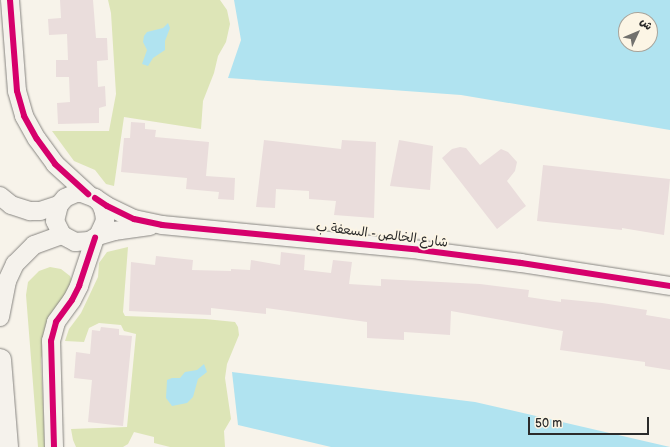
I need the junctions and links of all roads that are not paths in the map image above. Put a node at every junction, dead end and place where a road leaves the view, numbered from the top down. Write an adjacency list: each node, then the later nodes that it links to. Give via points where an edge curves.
1 (10, 0): 2 (street, via 17,91 30,128)
2 (44, 150): 4 (street, via 68,177); 5 (street, via 56,175)
3 (0, 196): 5 (street, via 11,205 30,211 40,211)
4 (92, 196): 5 (street, via 76,193); 6 (street, شارع الخالص - السعفة ب, via 134,219); 7 (street, via 101,204 105,220 103,229)
5 (60, 203): 8 (street, via 55,220)
6 (162, 225): 7 (street, شارع الخالص - السعفة ب, via 130,228); 10 (street, شارع الخالص - السعفة ب, via 428,251)
7 (96, 237): 8 (street, via 82,243); 9 (street)
8 (65, 238): 9 (street, via 79,258); 11 (street, via 34,245 15,264 7,281)
9 (81, 279): 14 (street, via 72,300 56,322 51,340)
10 (670, 286)
11 (0, 317)
12 (0, 360): 13 (main road)
13 (7, 447)
14 (54, 447)

